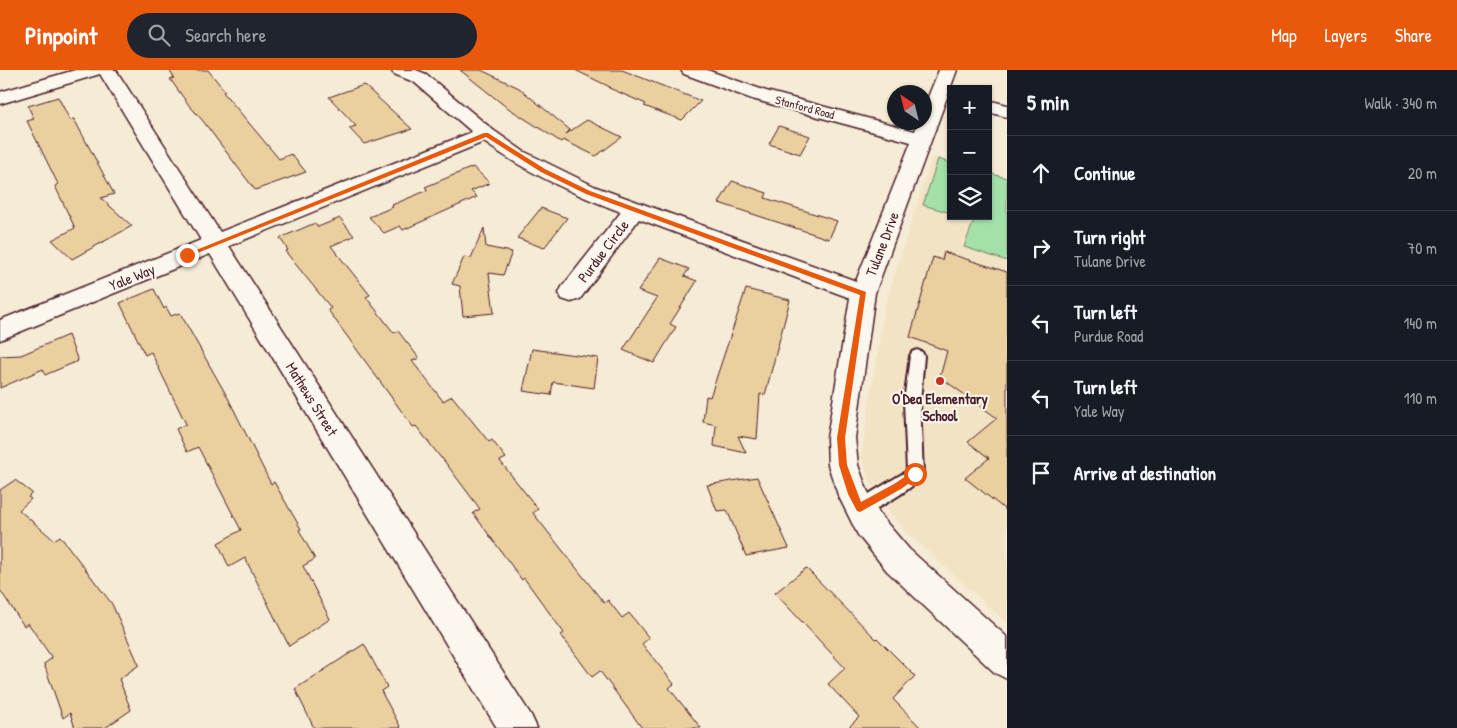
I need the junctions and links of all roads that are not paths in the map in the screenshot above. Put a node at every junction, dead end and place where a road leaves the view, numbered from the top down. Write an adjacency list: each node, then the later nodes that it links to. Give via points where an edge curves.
1 (94, 70): 6 (street)
2 (106, 70): 12 (street, Mathews Street)
3 (400, 70): 9 (street, via 420,78)
4 (690, 70): 10 (street, Stanford Road, via 759,95)
5 (946, 87): 10 (street, Tulane Drive)
6 (0, 98)
7 (992, 107): 8 (street)
8 (1007, 111)
9 (486, 134): 11 (street, via 543,170); 12 (street, Yale Way)
10 (922, 139): 14 (street, Tulane Drive)
11 (634, 210): 13 (street, Purdue Circle); 14 (street)
12 (214, 244): 15 (street, Yale Way); 19 (street, Mathews Street)
13 (572, 293)
14 (863, 293): 17 (street, Tulane Drive, via 841,438 843,465)
15 (0, 330)
16 (917, 356): 17 (lane, via 912,402 915,474)
17 (860, 508): 18 (street, Tulane Drive, via 869,525 898,560)
18 (1007, 661)
19 (518, 728)

